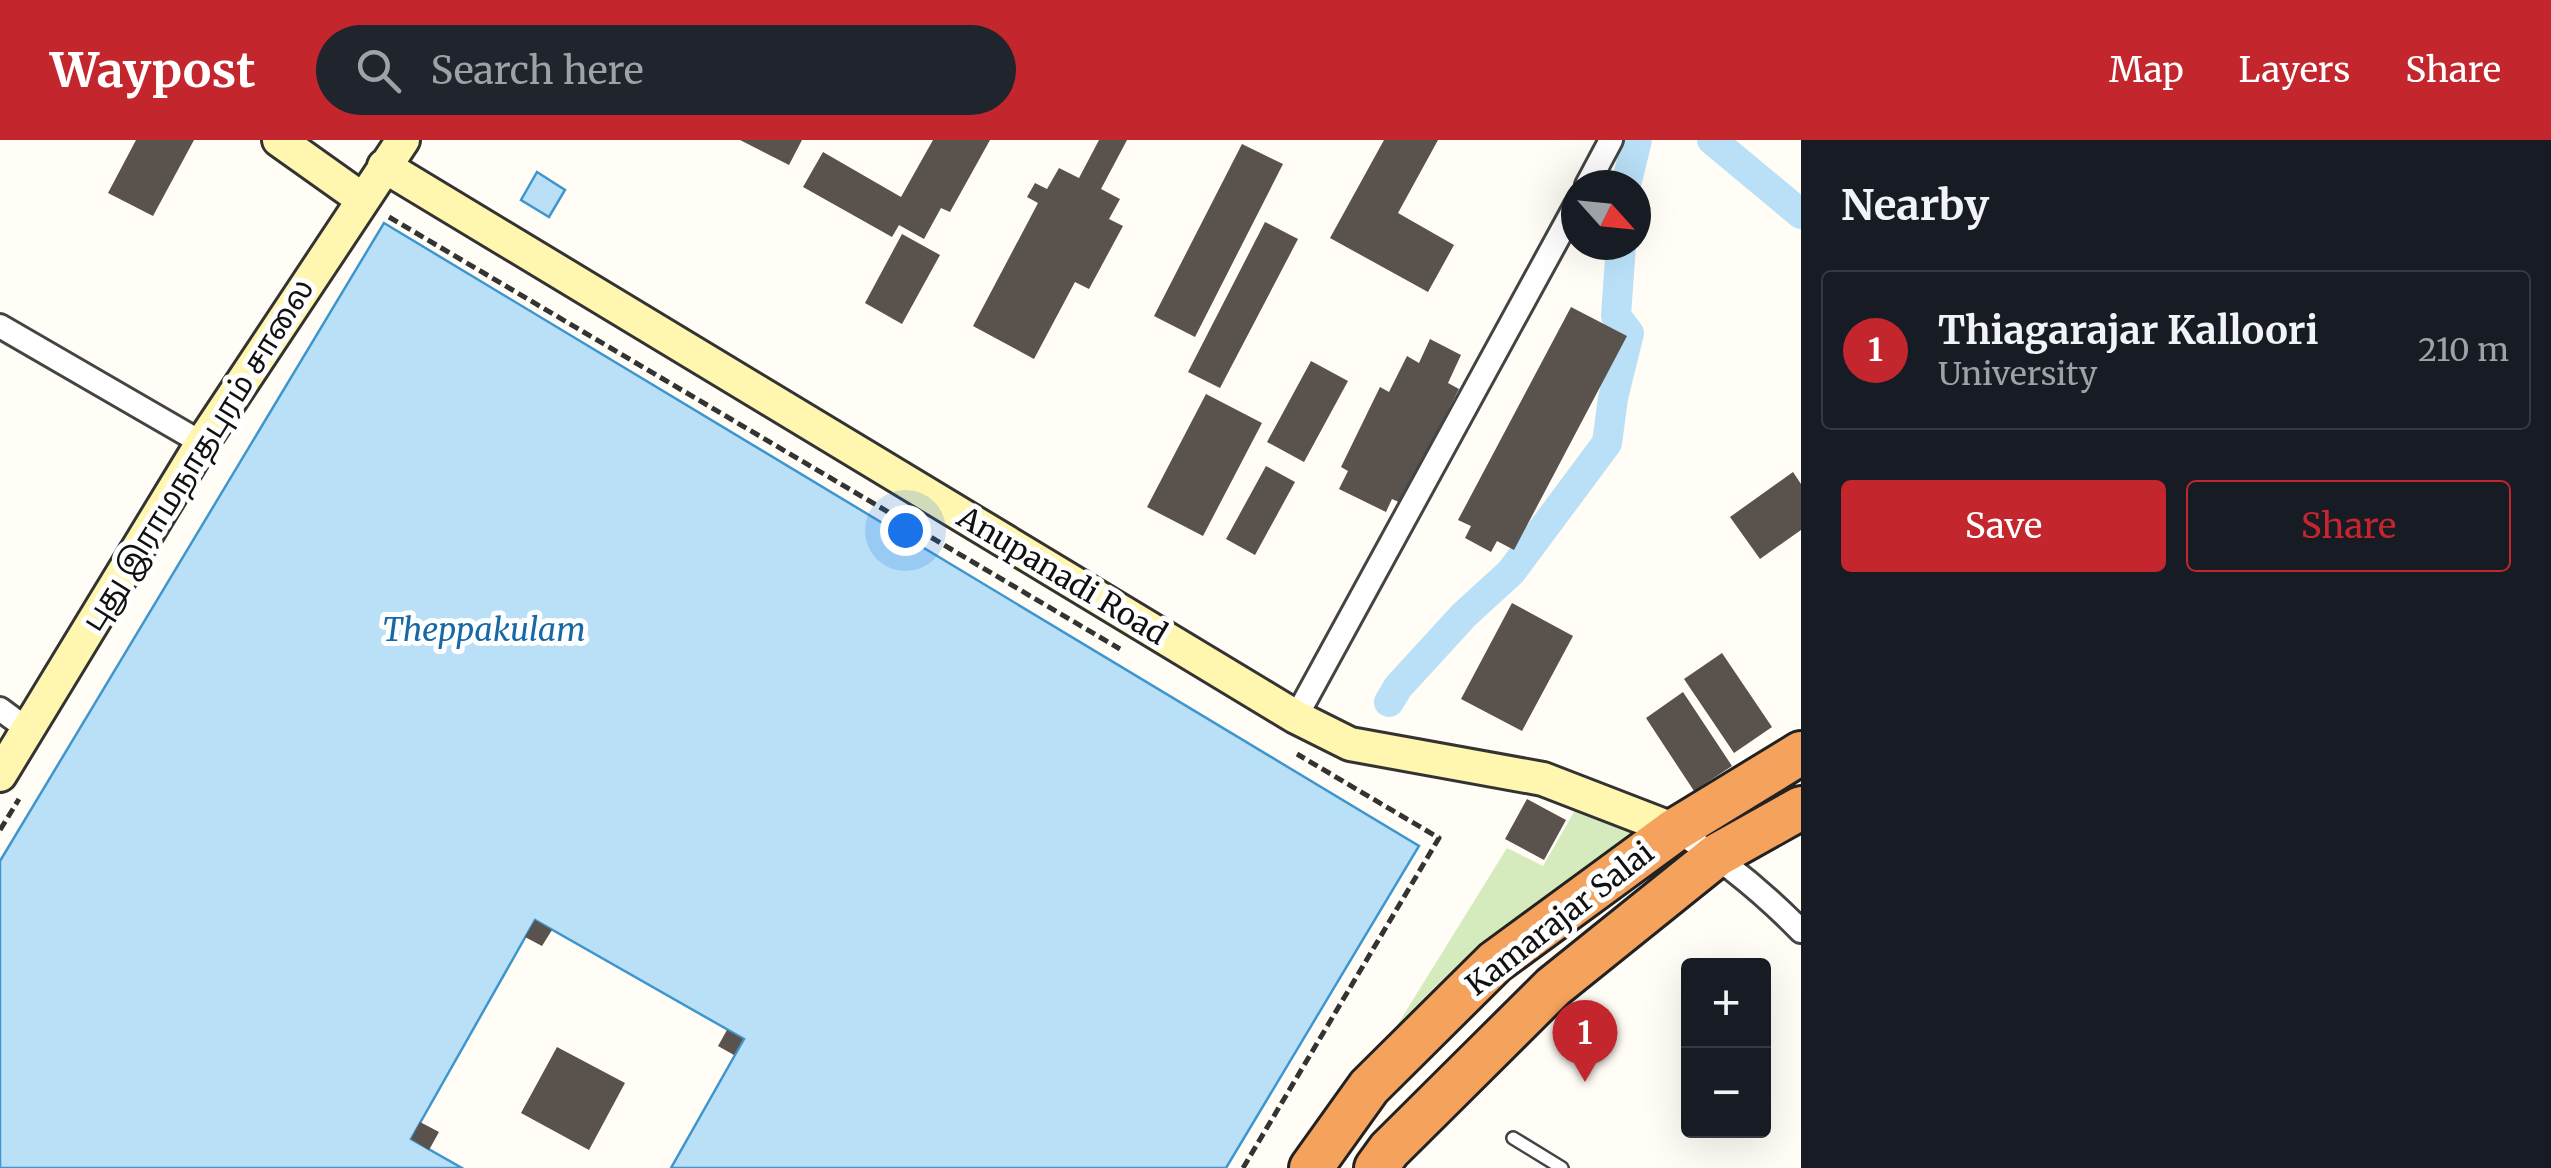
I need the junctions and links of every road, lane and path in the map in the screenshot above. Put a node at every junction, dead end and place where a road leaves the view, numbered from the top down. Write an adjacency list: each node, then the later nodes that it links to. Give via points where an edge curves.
1 (279, 140): 5 (street)
2 (1612, 140): 4 (street)
3 (394, 153): 5 (street, புது இராமநாதபுரம் சாலை); 12 (street, Anupanadi Road)
4 (1595, 170)
5 (368, 204): 8 (street, புது இராமநாதபுரம் சாலை); 9 (path)
6 (1561, 233): 12 (street)
7 (0, 326): 8 (street)
8 (202, 442): 11 (street, புது இராமநாதபுரம் சாலை)
9 (1130, 656)
10 (0, 709): 11 (street)
11 (28, 729): 14 (street, புது இராமநாதபுரம் சாலை)
12 (1290, 732): 17 (street, Anupanadi Road, via 1543,778); 21 (path, via 1439,838)
13 (1801, 753): 17 (highway, Kamarajar Salai)
14 (10, 786): 16 (path)
15 (1801, 808): 18 (highway, Kamarajar Salai)
16 (0, 830)
17 (1675, 830): 18 (street); 22 (highway, Kamarajar Salai, via 1495,962 1369,1087)
18 (1716, 855): 19 (street); 23 (highway, Kamarajar Salai, via 1553,987)
19 (1801, 931)
20 (1513, 1138): 24 (lane)
21 (1243, 1168)
22 (1311, 1168)
23 (1376, 1168)
24 (1562, 1168)

